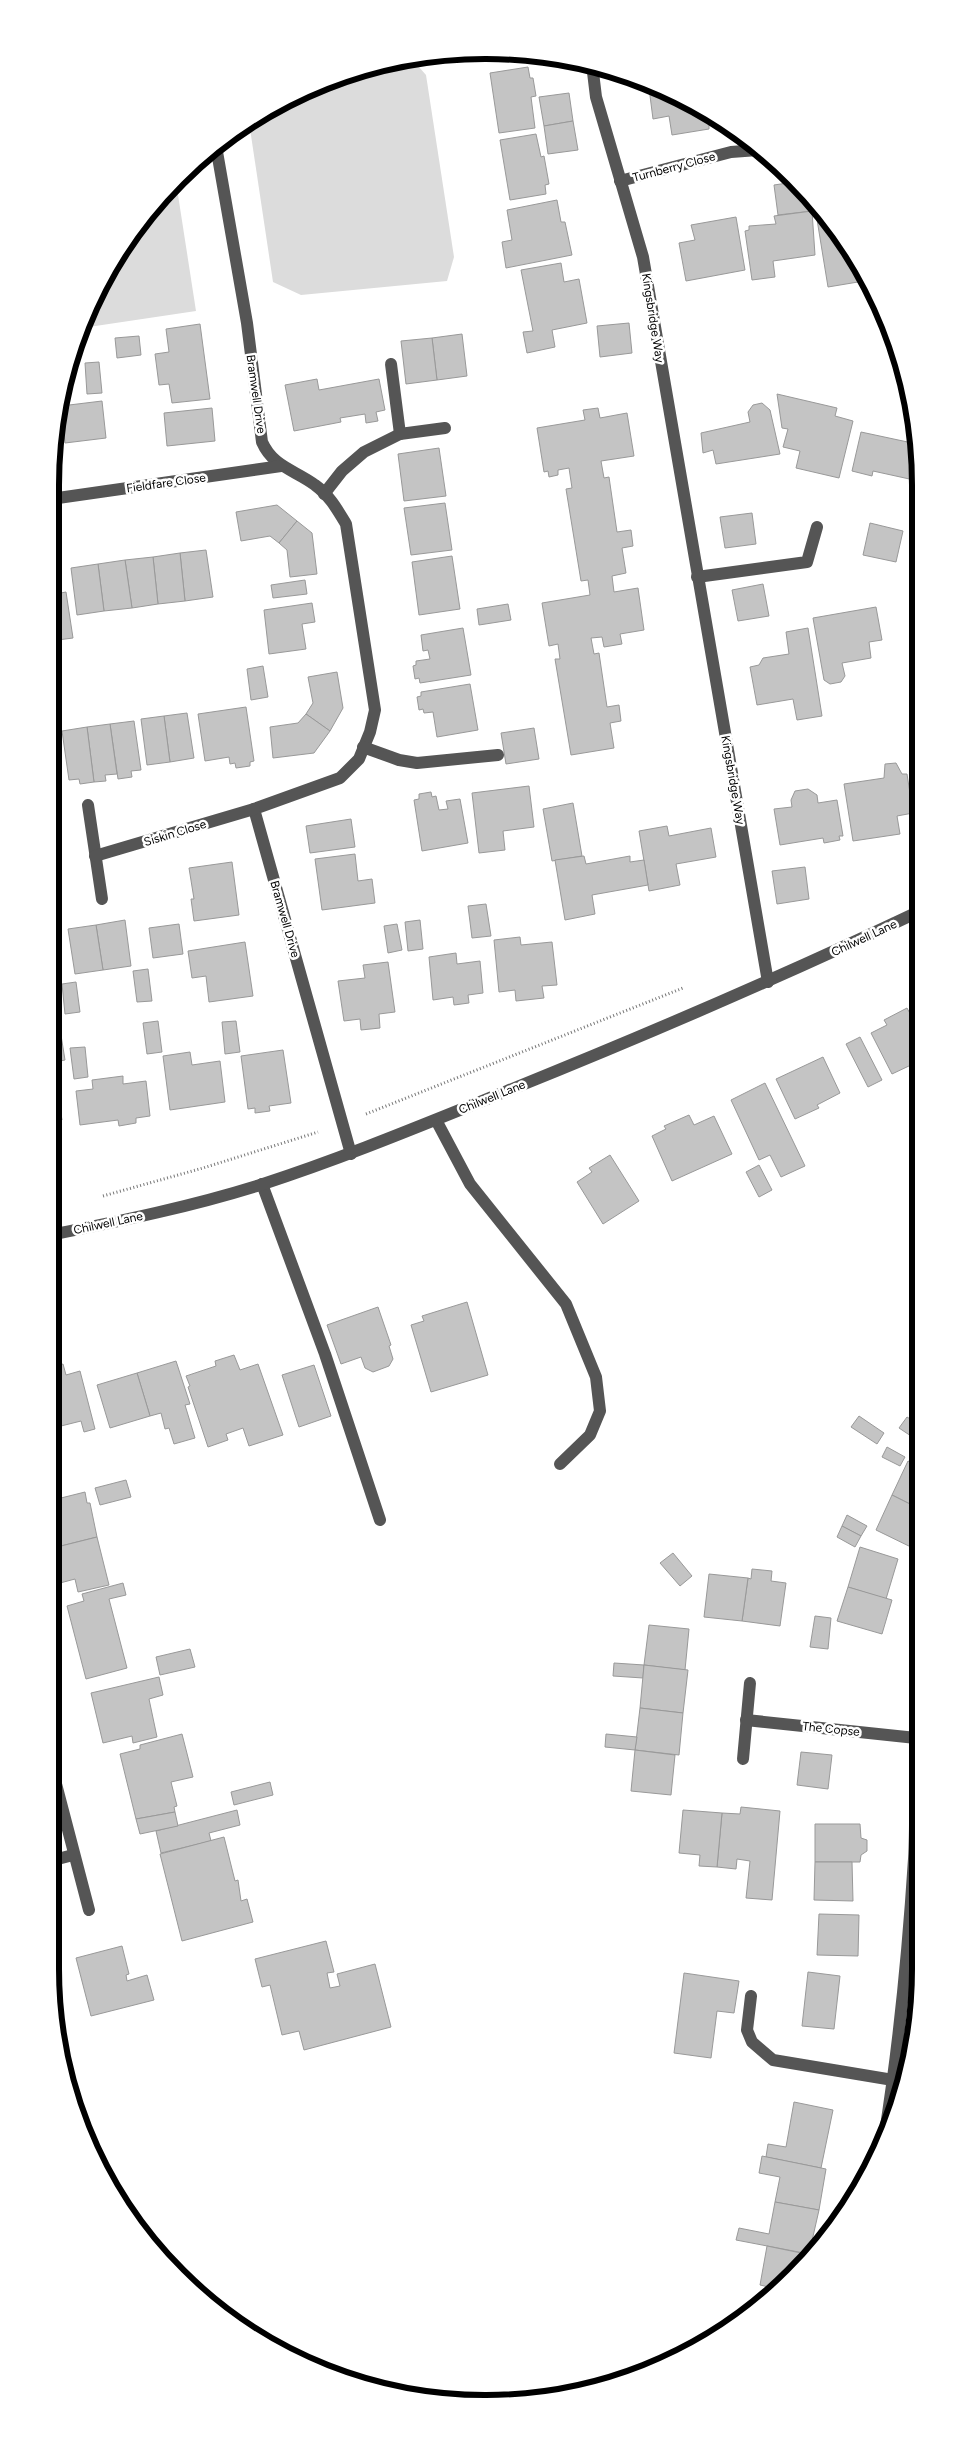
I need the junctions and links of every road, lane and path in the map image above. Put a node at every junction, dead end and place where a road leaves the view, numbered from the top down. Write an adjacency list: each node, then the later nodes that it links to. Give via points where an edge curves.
1 (593, 72): 4 (street, Kingsbridge Way, via 596,96)
2 (749, 151): 4 (street, Turnberry Close, via 731,152)
3 (217, 154): 8 (street, Bramwell Drive, via 247,324 262,442 268,454)
4 (620, 181): 12 (street, Kingsbridge Way, via 643,257)
5 (391, 364): 7 (street)
6 (445, 428): 7 (street)
7 (400, 434): 10 (street, via 364,452 342,471)
8 (281, 466): 9 (street, Fieldfare Close); 10 (street, Bramwell Drive, via 315,485)
9 (59, 494)
10 (324, 494): 13 (street, Bramwell Drive, via 333,502 346,524 374,700 370,732)
11 (817, 527): 12 (street, via 807,562)
12 (697, 577): 22 (street, Kingsbridge Way)
13 (363, 747): 14 (street, via 399,760 417,762); 16 (street, Bramwell Drive, via 358,759 340,778)
14 (498, 755)
15 (88, 805): 17 (street)
16 (254, 809): 17 (street, Siskin Close); 25 (street, Bramwell Drive)
17 (96, 856): 20 (street)
18 (912, 885): 19 (path)
19 (901, 890)
20 (102, 899)
21 (912, 915): 22 (street, Chilwell Lane)
22 (768, 982): 24 (street, Chilwell Lane)
23 (690, 984): 25 (path)
24 (436, 1120): 26 (street, Chilwell Lane); 30 (street, via 470,1184 566,1304 596,1377 600,1411 590,1435)
25 (343, 1124): 26 (street, Bramwell Drive); 28 (path)
26 (351, 1154): 27 (street, Chilwell Lane)
27 (262, 1184): 29 (street, Chilwell Lane); 31 (street, via 325,1354)
28 (99, 1197)
29 (59, 1233)
30 (560, 1464)
31 (380, 1520)
32 (750, 1682): 33 (street)
33 (746, 1720): 34 (street, The Copse); 35 (street)
34 (912, 1738)
35 (743, 1759)
36 (59, 1798): 37 (street)
37 (73, 1855): 38 (street); 40 (street)
38 (59, 1859)
39 (912, 1887): 42 (street, via 901,2026)
40 (89, 1910)
41 (751, 1996): 42 (street, via 748,2030 752,2042 773,2060)
42 (893, 2080): 43 (street)
43 (888, 2110)

